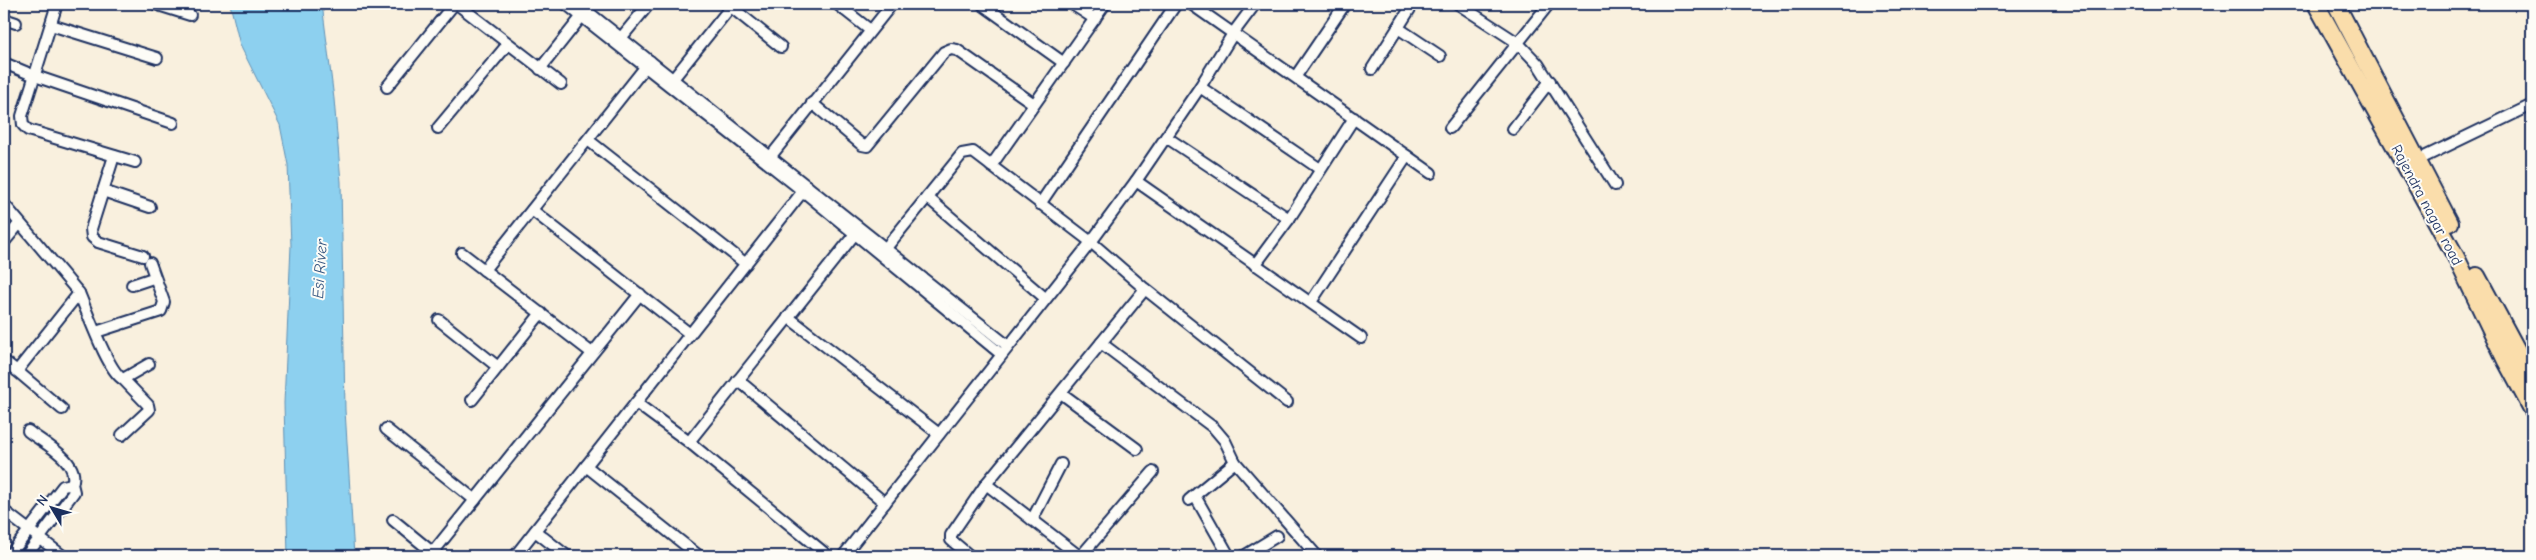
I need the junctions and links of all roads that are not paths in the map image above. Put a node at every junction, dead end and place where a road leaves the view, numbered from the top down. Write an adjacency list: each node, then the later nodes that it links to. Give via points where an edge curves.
1 (57, 4): 27 (street)
2 (155, 4): 22 (street)
3 (456, 4): 33 (street); 48 (street)
4 (566, 4): 23 (street)
5 (578, 4): 31 (street)
6 (649, 4): 31 (street)
7 (837, 4): 29 (street)
8 (892, 4): 29 (street)
9 (1072, 4): 25 (street)
10 (1105, 4): 25 (street)
11 (1176, 4): 74 (street)
12 (1191, 4): 30 (street)
13 (1255, 4): 30 (street)
14 (1345, 4): 44 (street)
15 (1413, 4): 28 (street)
16 (1458, 4): 32 (street)
17 (1550, 4): 32 (street)
18 (2316, 4): 40 (main road, Rajendra nagar road)
19 (2336, 4): 40 (main road, Rajendra nagar road)
20 (731, 5): 34 (street); 45 (street)
21 (983, 5): 38 (street)
22 (190, 15)
23 (582, 16): 39 (street); 41 (street)
24 (4, 19): 26 (street)
25 (1095, 19): 38 (street)
26 (16, 23)
27 (51, 25): 36 (street); 43 (street)
28 (1398, 28): 35 (street); 42 (street)
29 (870, 30): 50 (street)
30 (1234, 32): 44 (street); 49 (street)
31 (621, 38): 39 (street)
32 (1518, 43): 46 (street); 56 (street)
33 (508, 44): 41 (street); 55 (street)
34 (781, 47)
35 (1440, 56)
36 (157, 58)
37 (4, 63): 43 (street)
38 (1064, 63): 51 (street)
39 (648, 64): 45 (street); 59 (street); 70 (street)
40 (2361, 67): 63 (main road, Rajendra nagar road); 115 (main road, Rajendra nagar road)
41 (540, 69): 47 (street)
42 (1372, 69)
43 (35, 76): 54 (street); 60 (street, via 22,116 23,125 28,130)
44 (1296, 76): 53 (street)
45 (673, 79): 61 (street)
46 (1550, 81): 57 (street); 69 (street)
47 (561, 84)
48 (387, 87)
49 (1200, 87): 58 (street); 66 (street)
50 (812, 103): 51 (street, via 862,146 867,146 944,52 951,49); 61 (street)
51 (1034, 104): 65 (street)
52 (2532, 105): 63 (street)
53 (1354, 118): 62 (street); 66 (street)
54 (173, 123)
55 (438, 128)
56 (1450, 128)
57 (1513, 129)
58 (1166, 137): 68 (street); 77 (street)
59 (588, 140): 76 (street); 84 (street)
60 (114, 156): 64 (street); 71 (street)
61 (771, 156): 70 (street)
62 (1407, 156): 67 (street); 93 (street)
63 (2418, 160): 108 (main road, Rajendra nagar road)
64 (135, 162)
65 (991, 166): 72 (street, via 967,151); 74 (street)
66 (1320, 169): 77 (street)
67 (1431, 173)
68 (1136, 181): 81 (street); 85 (street)
69 (1615, 184)
70 (805, 188): 79 (street); 84 (street)
71 (103, 191): 75 (street); 87 (street, via 91,229 92,237 147,260)
72 (926, 197): 82 (street); 92 (street)
73 (4, 204): 78 (street)
74 (1040, 204): 81 (street)
75 (150, 207)
76 (532, 210): 86 (street); 91 (street)
77 (1289, 219): 85 (street)
78 (19, 224): 80 (street); 90 (street)
79 (857, 230): 82 (street); 95 (street)
80 (4, 242)
81 (1091, 242): 89 (street); 92 (street)
82 (883, 251): 101 (street)
83 (462, 253): 86 (street)
84 (746, 264): 98 (street)
85 (1255, 265): 93 (street)
86 (484, 270): 94 (street)
87 (154, 278): 88 (street); 97 (street, via 164,302 161,311)
88 (132, 285)
89 (1145, 289): 100 (street); 112 (street)
90 (80, 293): 97 (street); 106 (street)
91 (640, 294): 98 (street); 102 (street)
92 (1045, 298): 101 (street)
93 (1311, 302): 99 (street)
94 (541, 313): 102 (street); 105 (street)
95 (788, 318): 109 (street); 118 (street)
96 (439, 320): 105 (street)
97 (96, 332): 107 (street, via 115,372)
98 (690, 334): 113 (street)
99 (1361, 338)
100 (1101, 343): 110 (street); 122 (street, via 1214,428 1225,441)
101 (1004, 350): 118 (street)
102 (592, 353): 128 (street)
103 (4, 361): 106 (street)
104 (149, 364): 107 (street)
105 (498, 367): 111 (street)
106 (17, 371): 114 (street)
107 (123, 378): 119 (street, via 149,410)
108 (2532, 378)
109 (738, 380): 120 (street); 129 (street)
110 (1061, 393): 121 (street); 127 (street)
111 (472, 400)
112 (1287, 402)
113 (636, 403): 120 (street); 124 (street)
114 (62, 409)
115 (2532, 409)
116 (386, 429): 128 (street)
117 (28, 431): 126 (street, via 74,469)
118 (939, 434): 129 (street)
119 (122, 435)
120 (689, 442): 144 (street)
121 (1138, 449)
122 (1235, 462): 148 (street, via 1192,498); 150 (street)
123 (1061, 464): 132 (street)
124 (586, 466): 134 (street); 143 (street)
125 (1153, 472): 147 (street)
126 (72, 484): 133 (street, via 63,486); 136 (street, via 74,492)
127 (986, 484): 132 (street); 146 (street, via 951,535 951,540)
128 (475, 500): 137 (street)
129 (885, 503): 145 (street)
130 (4, 511): 133 (street)
131 (393, 520): 137 (street)
132 (1032, 520): 147 (street)
133 (29, 530): 136 (street); 138 (street)
134 (535, 531): 141 (street); 142 (street)
135 (1277, 536): 149 (street)
136 (39, 538): 139 (street); 140 (street)
137 (433, 555)
138 (9, 556)
139 (26, 556)
140 (63, 556)
141 (515, 556)
142 (567, 556)
143 (699, 556)
144 (828, 556)
145 (843, 556)
146 (970, 556)
147 (1080, 556)
148 (1229, 556)
149 (1244, 556)
150 (1317, 556)

